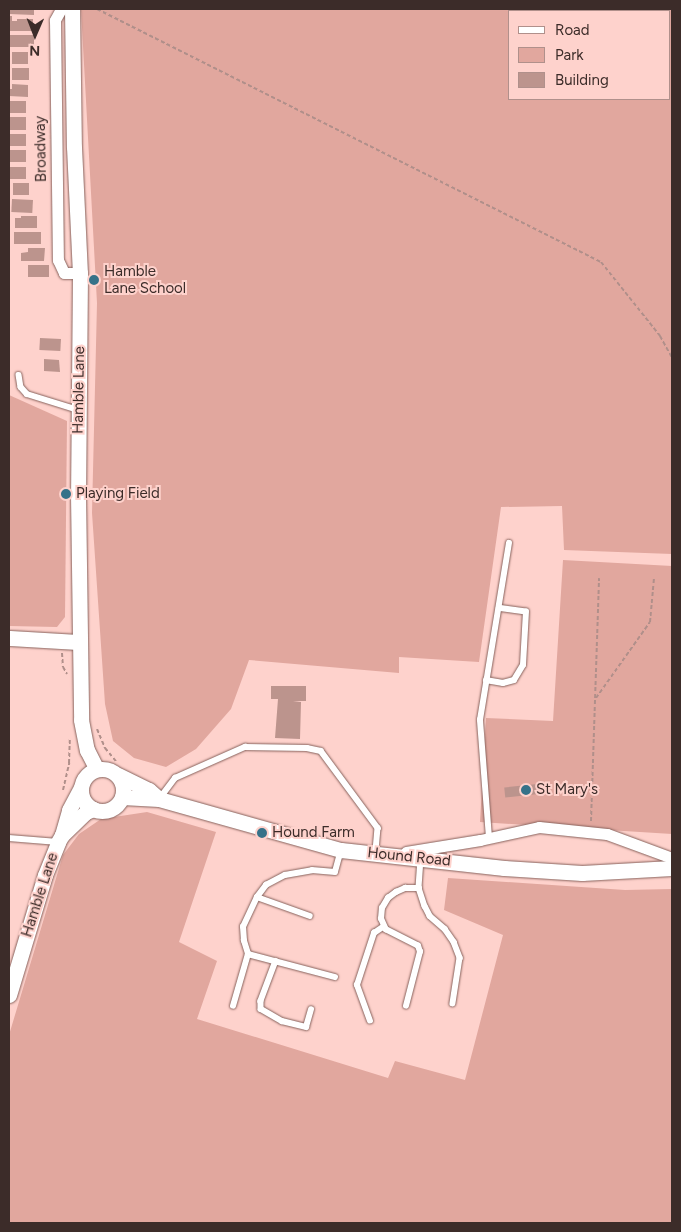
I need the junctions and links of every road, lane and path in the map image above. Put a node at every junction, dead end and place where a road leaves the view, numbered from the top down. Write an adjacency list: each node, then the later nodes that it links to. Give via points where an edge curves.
1 (61, 9): 4 (street, Broadway, via 55,20 58,260 64,273)
2 (72, 9): 4 (main road, Hamble Lane)
3 (97, 9): 5 (path, via 601,262 660,336)
4 (80, 273): 7 (main road, Hamble Lane)
5 (672, 358)
6 (19, 375): 7 (lane, via 26,394)
7 (78, 410): 13 (main road, Hamble Lane)
8 (509, 543): 11 (lane)
9 (600, 578): 15 (path)
10 (654, 578): 15 (path, via 650,622)
11 (499, 608): 14 (lane); 14 (lane, via 526,612 523,665 514,680 503,683)
12 (9, 638): 13 (main road)
13 (80, 642): 16 (main road, Hamble Lane, via 82,720 87,750)
14 (486, 680): 25 (lane, via 480,720)
15 (596, 698): 22 (path)
16 (96, 768): 17 (main road, via 105,768); 18 (main road, via 83,778)
17 (118, 775): 19 (main road); 20 (main road, via 123,789)
18 (80, 789): 21 (main road, via 85,803); 24 (main road)
19 (159, 799): 20 (main road, Hound Road); 26 (main road, Hound Road); 27 (lane, via 175,778 245,747 321,750 378,828)
20 (121, 803): 21 (path); 21 (main road)
21 (97, 813): 24 (main road, Hamble Lane, via 86,812)
22 (591, 831): 25 (street, via 540,827); 29 (street)
23 (9, 838): 24 (lane)
24 (60, 838): 38 (main road, Hamble Lane, via 45,875)
25 (489, 838): 27 (street, via 426,851)
26 (341, 850): 27 (main road, Hound Road); 32 (lane, via 334,872 312,870 285,875 266,885)
27 (380, 854): 28 (main road, Hound Road)
28 (422, 858): 30 (main road, Hound Road, via 504,868 582,872); 31 (lane)
29 (672, 858)
30 (672, 868)
31 (420, 888): 34 (lane, via 405,888 388,898 382,908); 39 (lane, via 430,916 445,929 460,958)
32 (256, 897): 33 (lane); 35 (lane, via 243,927)
33 (310, 916)
34 (384, 927): 41 (lane, via 390,934 418,946 420,952); 43 (lane, via 374,933 357,985)
35 (248, 954): 36 (lane); 40 (lane)
36 (276, 961): 37 (lane); 42 (lane, via 261,1010 282,1021 306,1027)
37 (334, 977)
38 (9, 995)
39 (453, 1003)
40 (233, 1006)
41 (406, 1006)
42 (311, 1010)
43 (370, 1021)

